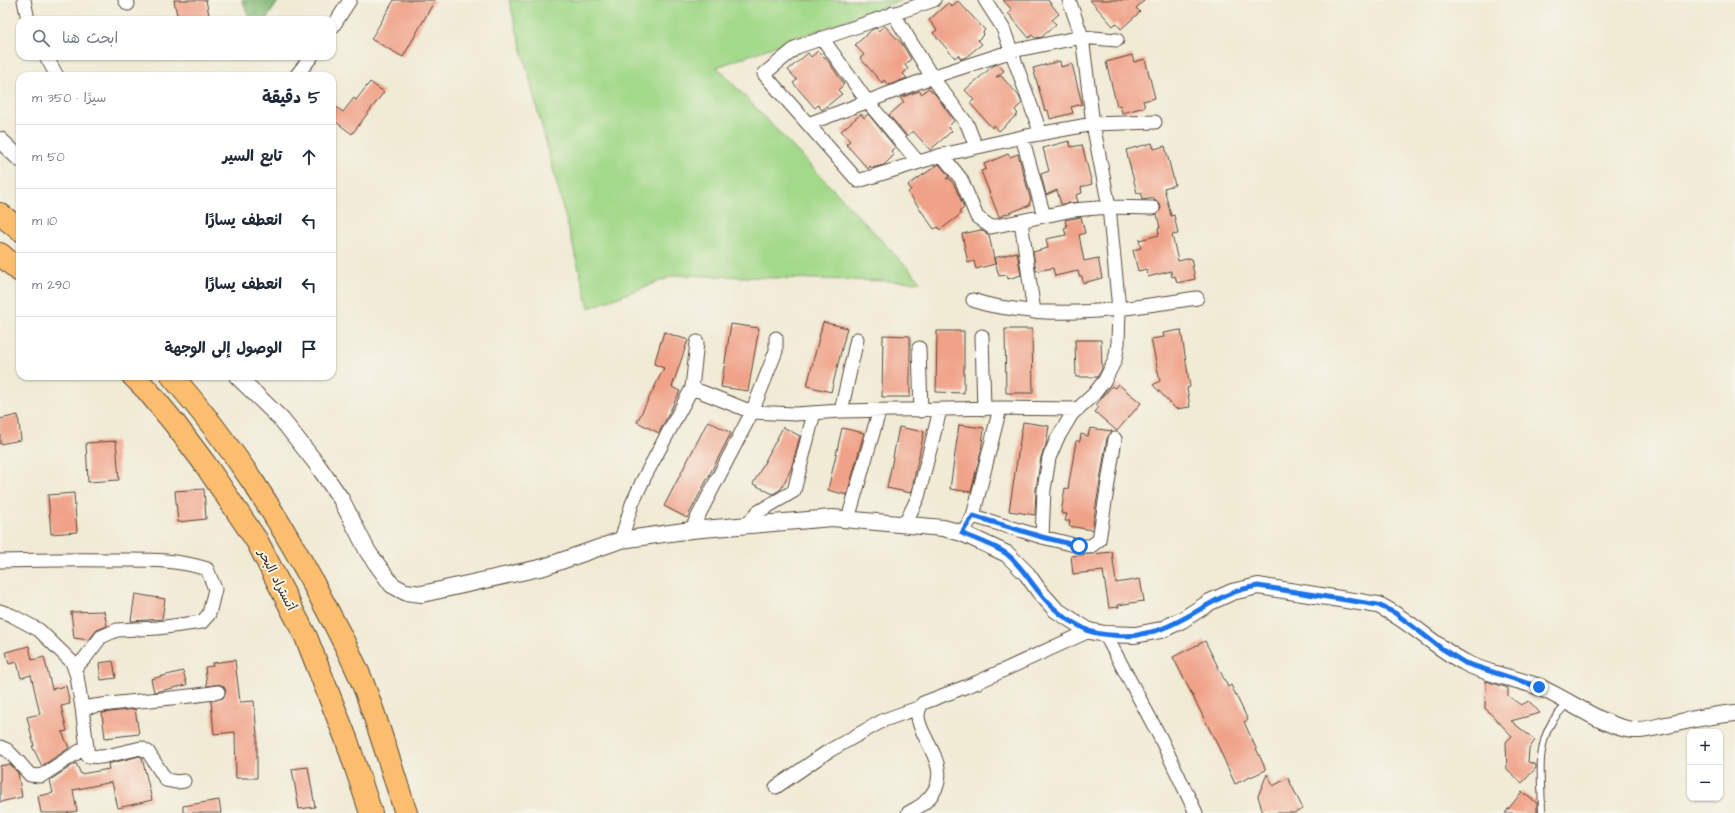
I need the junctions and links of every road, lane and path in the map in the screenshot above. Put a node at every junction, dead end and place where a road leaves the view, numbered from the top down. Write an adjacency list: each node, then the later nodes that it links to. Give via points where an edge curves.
1 (24, 0): 7 (street)
2 (350, 0): 8 (street)
3 (934, 0): 6 (street)
4 (985, 0): 12 (street, via 1003,28)
5 (1069, 0): 9 (street)
6 (893, 13): 10 (street); 17 (street)
7 (27, 16)
8 (336, 22)
9 (1082, 37): 11 (street); 12 (street); 21 (street)
10 (822, 38): 18 (street); 20 (street, via 797,47 764,74)
11 (1117, 40)
12 (1012, 51): 17 (street); 22 (street)
13 (48, 60): 15 (street)
14 (309, 60): 16 (street)
15 (55, 72)
16 (299, 72)
17 (932, 77): 18 (street); 25 (street, via 968,124)
18 (867, 101): 20 (street); 28 (street)
19 (1155, 122): 21 (street)
20 (808, 124): 28 (street, via 858,181)
21 (1093, 124): 22 (street); 29 (street)
22 (1040, 134): 23 (street)
23 (1022, 137): 25 (street); 32 (street)
24 (0, 140): 26 (street)
25 (976, 147): 27 (street)
26 (16, 155)
27 (942, 155): 28 (street); 33 (street, via 961,179 977,217 991,227)
28 (918, 162)
29 (1109, 207): 30 (street); 32 (street); 39 (street)
30 (1153, 208)
31 (0, 214): 34 (highway)
32 (1044, 216): 33 (street)
33 (1021, 221): 40 (street)
34 (16, 227)
35 (0, 254): 36 (highway)
36 (16, 268)
37 (1197, 298): 39 (street)
38 (973, 300): 40 (street, via 986,305)
39 (1119, 309): 40 (street, via 1071,313); 52 (street, via 1118,343 1114,360 1105,380)
40 (1034, 312)
41 (982, 336): 51 (street)
42 (776, 338): 56 (street, via 776,352)
43 (857, 339): 54 (street)
44 (697, 342): 49 (street)
45 (919, 348): 55 (street)
46 (136, 380): 81 (highway, أتستراد البحر, via 175,424 205,464 257,541 306,637 347,741)
47 (175, 380): 82 (highway, via 220,433 245,468 302,560 362,683)
48 (241, 380): 67 (street, via 299,440 341,499 368,552 392,585 404,592 422,594 544,567)
49 (692, 388): 56 (street); 67 (street, via 632,504)
50 (1000, 408): 51 (street); 52 (street); 60 (street)
51 (984, 409): 53 (street)
52 (1078, 409): 66 (street, via 1066,423 1048,458)
53 (940, 410): 55 (street); 62 (street, via 918,497)
54 (841, 411): 57 (street); 58 (street)
55 (921, 411): 57 (street)
56 (752, 412): 58 (street); 64 (street)
57 (879, 412): 61 (street)
58 (814, 413): 63 (street, via 794,491 758,512)
59 (1115, 439): 66 (street, via 1099,540 1091,546 1085,546)
60 (973, 516): 65 (street); 66 (street)
61 (848, 519): 62 (street); 63 (street, via 832,518)
62 (905, 524): 65 (street)
63 (746, 526): 64 (street)
64 (691, 530): 67 (street)
65 (962, 533): 70 (street, via 1007,554 1056,610)
66 (1042, 537)
67 (622, 540)
68 (0, 561): 71 (street, via 159,560 186,563 207,569 215,589 209,614 202,622 117,630 101,637)
69 (0, 612): 71 (street, via 12,614 39,630)
70 (1097, 632): 73 (street, via 1135,635 1161,630 1210,602 1242,589 1258,586 1286,590 1378,605 1395,613 1465,663 1525,682); 75 (street, via 978,682 929,699); 84 (street, via 1161,739)
71 (75, 668): 74 (street)
72 (218, 692): 74 (street, via 114,702)
73 (1569, 702): 76 (street, via 1618,726 1633,730); 85 (lane, via 1552,721 1542,743)
74 (82, 708): 78 (street)
75 (918, 708): 80 (street, via 884,720 827,752); 83 (street, via 917,716 940,773 932,793)
76 (1735, 712)
77 (0, 747): 78 (street, via 7,750 33,776 41,776)
78 (86, 747): 79 (street, via 87,755 91,757 110,756 141,748 148,752 166,780)
79 (184, 781)
80 (776, 787)
81 (371, 813)
82 (406, 813)
83 (908, 813)
84 (1196, 813)
85 (1542, 813)

